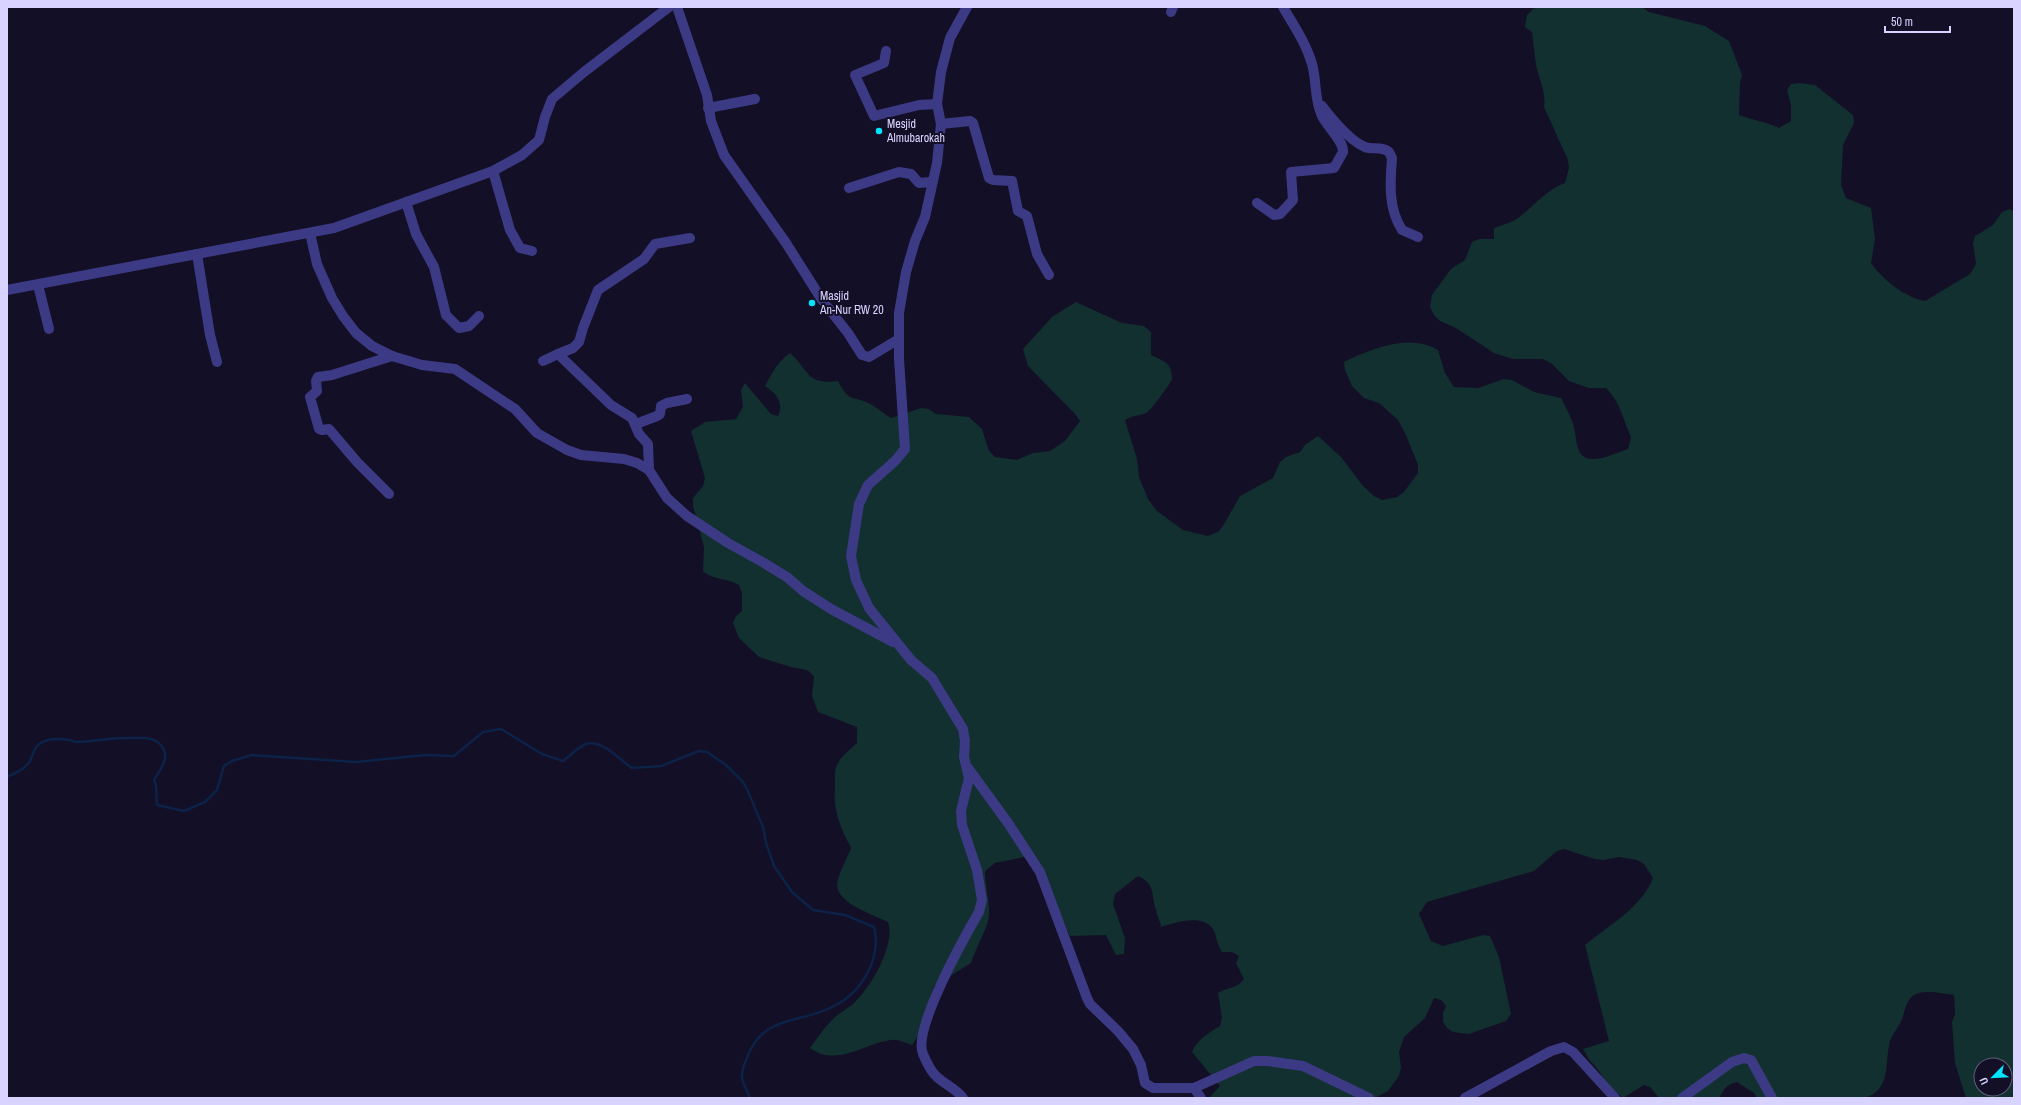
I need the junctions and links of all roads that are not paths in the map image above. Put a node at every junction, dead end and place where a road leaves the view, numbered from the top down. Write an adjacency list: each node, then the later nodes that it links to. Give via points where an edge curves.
1 (669, 7): 11 (street, via 552,99 539,140 522,155)
2 (677, 7): 9 (street, via 708,95)
3 (967, 7): 8 (street, via 950,38 941,72)
4 (1283, 7): 7 (street, via 1306,45 1313,66)
5 (886, 51): 8 (street, via 884,63 855,75 874,116 919,105)
6 (755, 99): 9 (street)
7 (1318, 100): 15 (street, via 1322,116 1344,148 1336,166 1332,169 1292,172 1293,200 1277,216); 17 (street, via 1338,126 1364,147 1376,147 1389,152 1392,158 1393,211 1402,230)
8 (937, 104): 10 (street)
9 (708, 108): 26 (street, via 724,155 862,355 869,357)
10 (941, 124): 12 (street, via 937,163); 21 (street, via 973,123 989,178 1012,181 1018,211 1027,216 1037,254)
11 (493, 171): 14 (street); 19 (street, via 510,230 520,248)
12 (931, 182): 13 (street, via 919,183 911,174 899,172); 26 (street, via 925,217 906,272 899,313)
13 (849, 188)
14 (406, 202): 16 (street, via 351,223); 24 (street, via 416,234 434,267 446,315 459,328 469,326)
15 (1256, 203)
16 (310, 233): 20 (street); 28 (street, via 323,280 343,316 364,340)
17 (1418, 237)
18 (690, 238): 27 (street, via 656,244 644,259 598,290 579,342 573,348)
19 (532, 252)
20 (197, 254): 22 (street); 30 (street)
21 (1049, 275)
22 (38, 284): 23 (street); 25 (street)
23 (7, 290)
24 (479, 316)
25 (48, 329)
26 (899, 339): 35 (street, via 904,449 895,461 868,485 859,504 851,556 856,580 869,608)
27 (558, 354): 29 (street); 32 (street, via 607,402)
28 (392, 356): 33 (street, via 422,365 455,369 515,409 537,433 557,445 581,455 631,460); 34 (street, via 318,377 317,391 310,397 319,429 329,429)
29 (543, 361)
30 (217, 362)
31 (688, 399): 32 (street, via 667,403 661,406 659,415)
32 (636, 424): 33 (street, via 639,434 648,444)
33 (648, 470): 35 (street, via 667,498 687,516 728,543 764,562 831,609)
34 (389, 494)
35 (897, 644): 36 (street, via 932,678 949,704 963,729)
36 (966, 764): 37 (street, via 1040,872 1087,998 1133,1049 1142,1065 1146,1085 1153,1088); 38 (street, via 968,778 962,800 962,825 977,870 982,900 979,912 935,995 921,1044 935,1075)
37 (1194, 1088): 39 (street); 40 (street, via 1254,1061 1267,1061 1303,1066)
38 (963, 1098)
39 (1201, 1098)
40 (1369, 1098)
41 (1464, 1098): 42 (street, via 1551,1051 1564,1047 1573,1052)
42 (1615, 1098)
43 (1682, 1098): 44 (street, via 1732,1062 1744,1058 1751,1060)
44 (1772, 1098)

